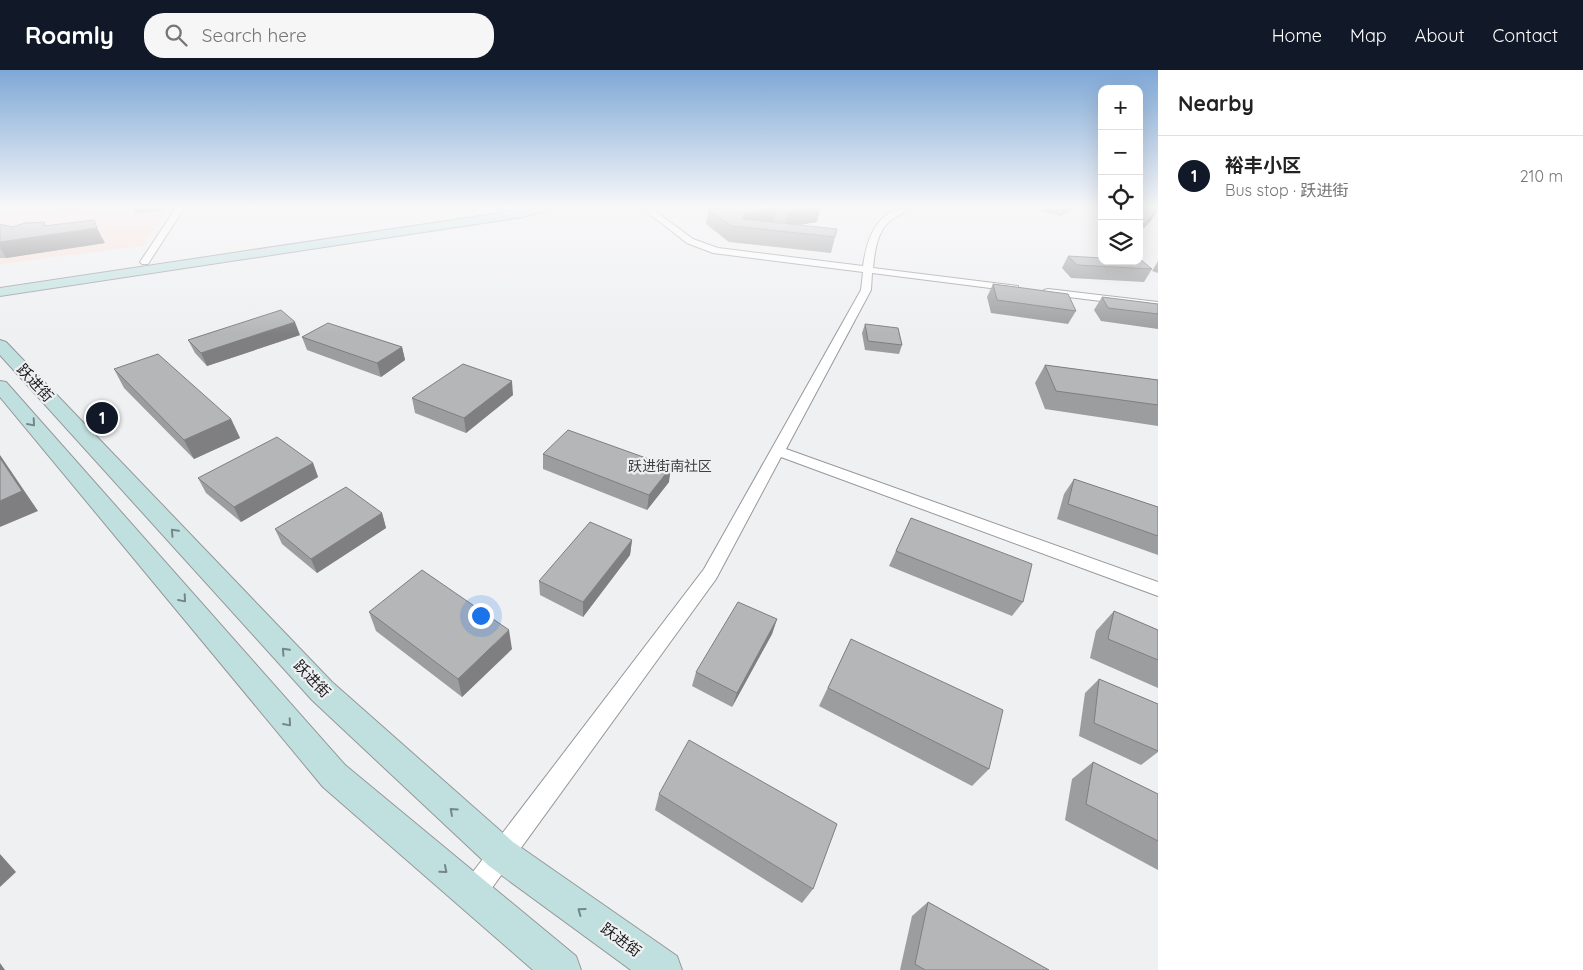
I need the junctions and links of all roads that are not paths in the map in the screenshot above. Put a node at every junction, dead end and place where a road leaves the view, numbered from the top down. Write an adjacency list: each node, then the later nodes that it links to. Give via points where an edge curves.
1 (153, 250): 6 (street)
2 (229, 250): 6 (main road)
3 (282, 250): 10 (main road)
4 (714, 250): 7 (street)
5 (873, 250): 7 (street)
6 (145, 262): 8 (main road)
7 (868, 271): 9 (street); 15 (street, via 866,290)
8 (0, 284)
9 (1023, 289)
10 (0, 292)
11 (1042, 292): 12 (street)
12 (1158, 306)
13 (0, 345): 17 (main road, 跃进街, one-way to 13, via 322,691)
14 (0, 386): 18 (main road, 跃进街, one-way to 18, via 334,776)
15 (778, 451): 16 (street); 17 (street, via 710,574)
16 (1158, 589)
17 (501, 854): 18 (street); 20 (main road, 跃进街, one-way to 17)
18 (472, 894): 19 (main road, 跃进街)
19 (562, 970)
20 (663, 970)

